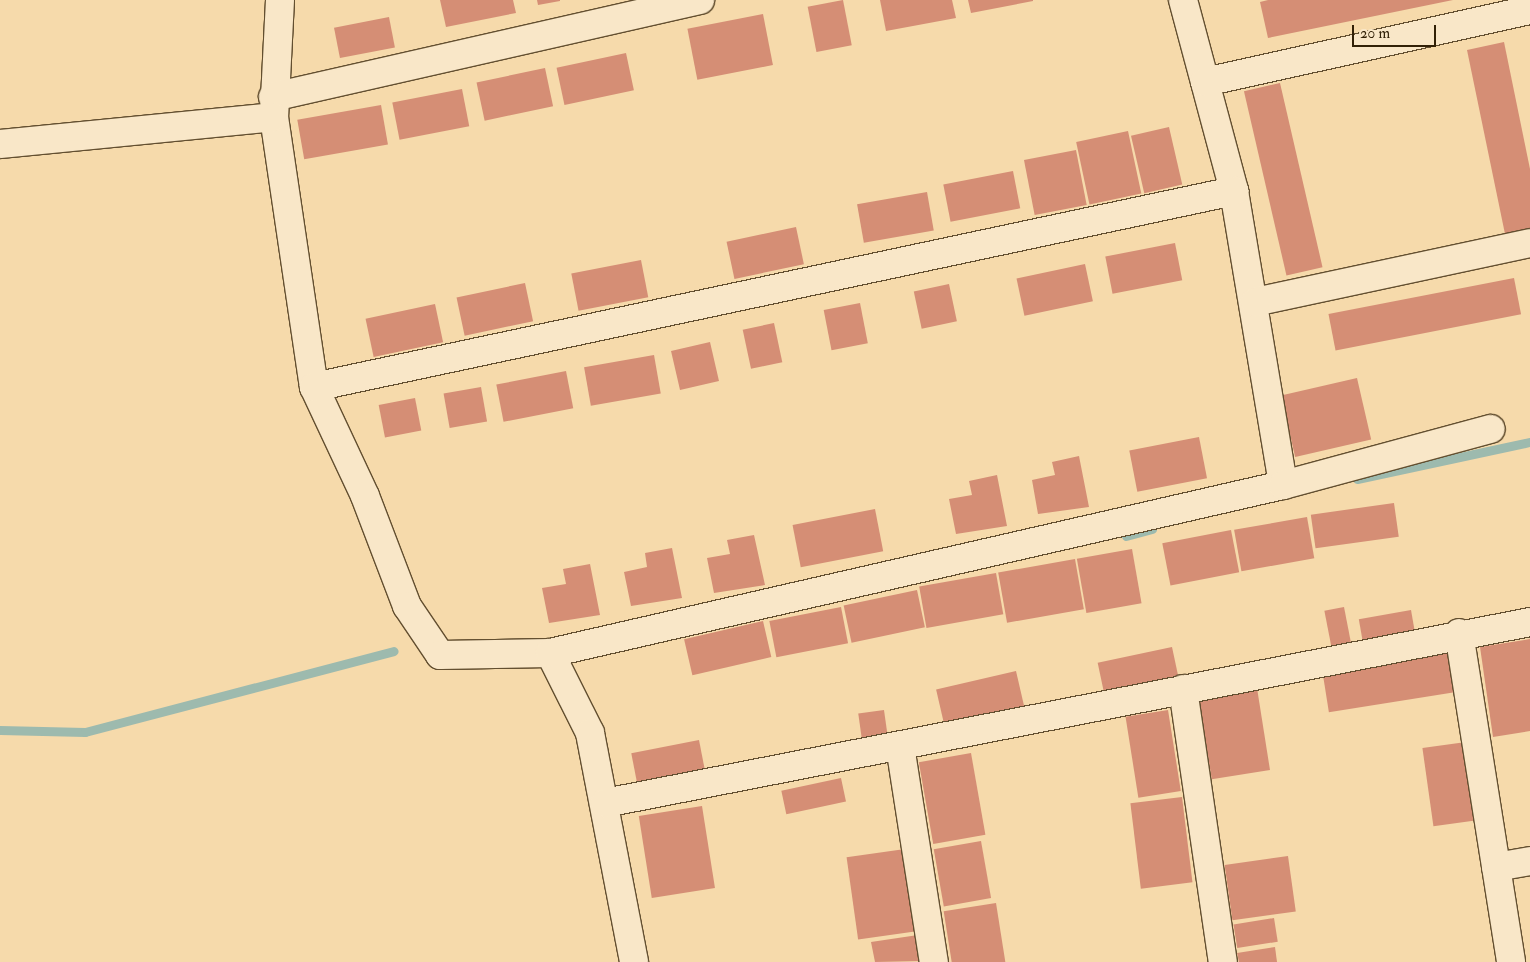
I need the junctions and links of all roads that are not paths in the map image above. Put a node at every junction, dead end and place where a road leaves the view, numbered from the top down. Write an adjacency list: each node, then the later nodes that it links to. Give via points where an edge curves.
1 (280, 0): 6 (street)
2 (700, 0): 6 (street)
3 (1183, 0): 5 (street)
4 (1530, 10): 5 (street)
5 (1205, 82): 8 (street)
6 (274, 107): 7 (street); 11 (street)
7 (0, 144)
8 (1234, 191): 10 (street); 11 (street)
9 (1530, 244): 10 (street)
10 (1255, 302): 13 (street)
11 (314, 388): 16 (street, via 365,496 407,606 440,655)
12 (1491, 429): 13 (street)
13 (1283, 485): 16 (street)
14 (1530, 622): 15 (street)
15 (1459, 633): 17 (street); 21 (street)
16 (550, 653): 19 (street, via 590,732)
17 (1183, 689): 18 (street); 24 (street)
18 (900, 746): 19 (street); 23 (street)
19 (605, 803): 22 (street)
20 (1530, 861): 21 (street)
21 (1496, 867): 25 (street)
22 (634, 962)
23 (934, 962)
24 (1223, 962)
25 (1511, 962)

